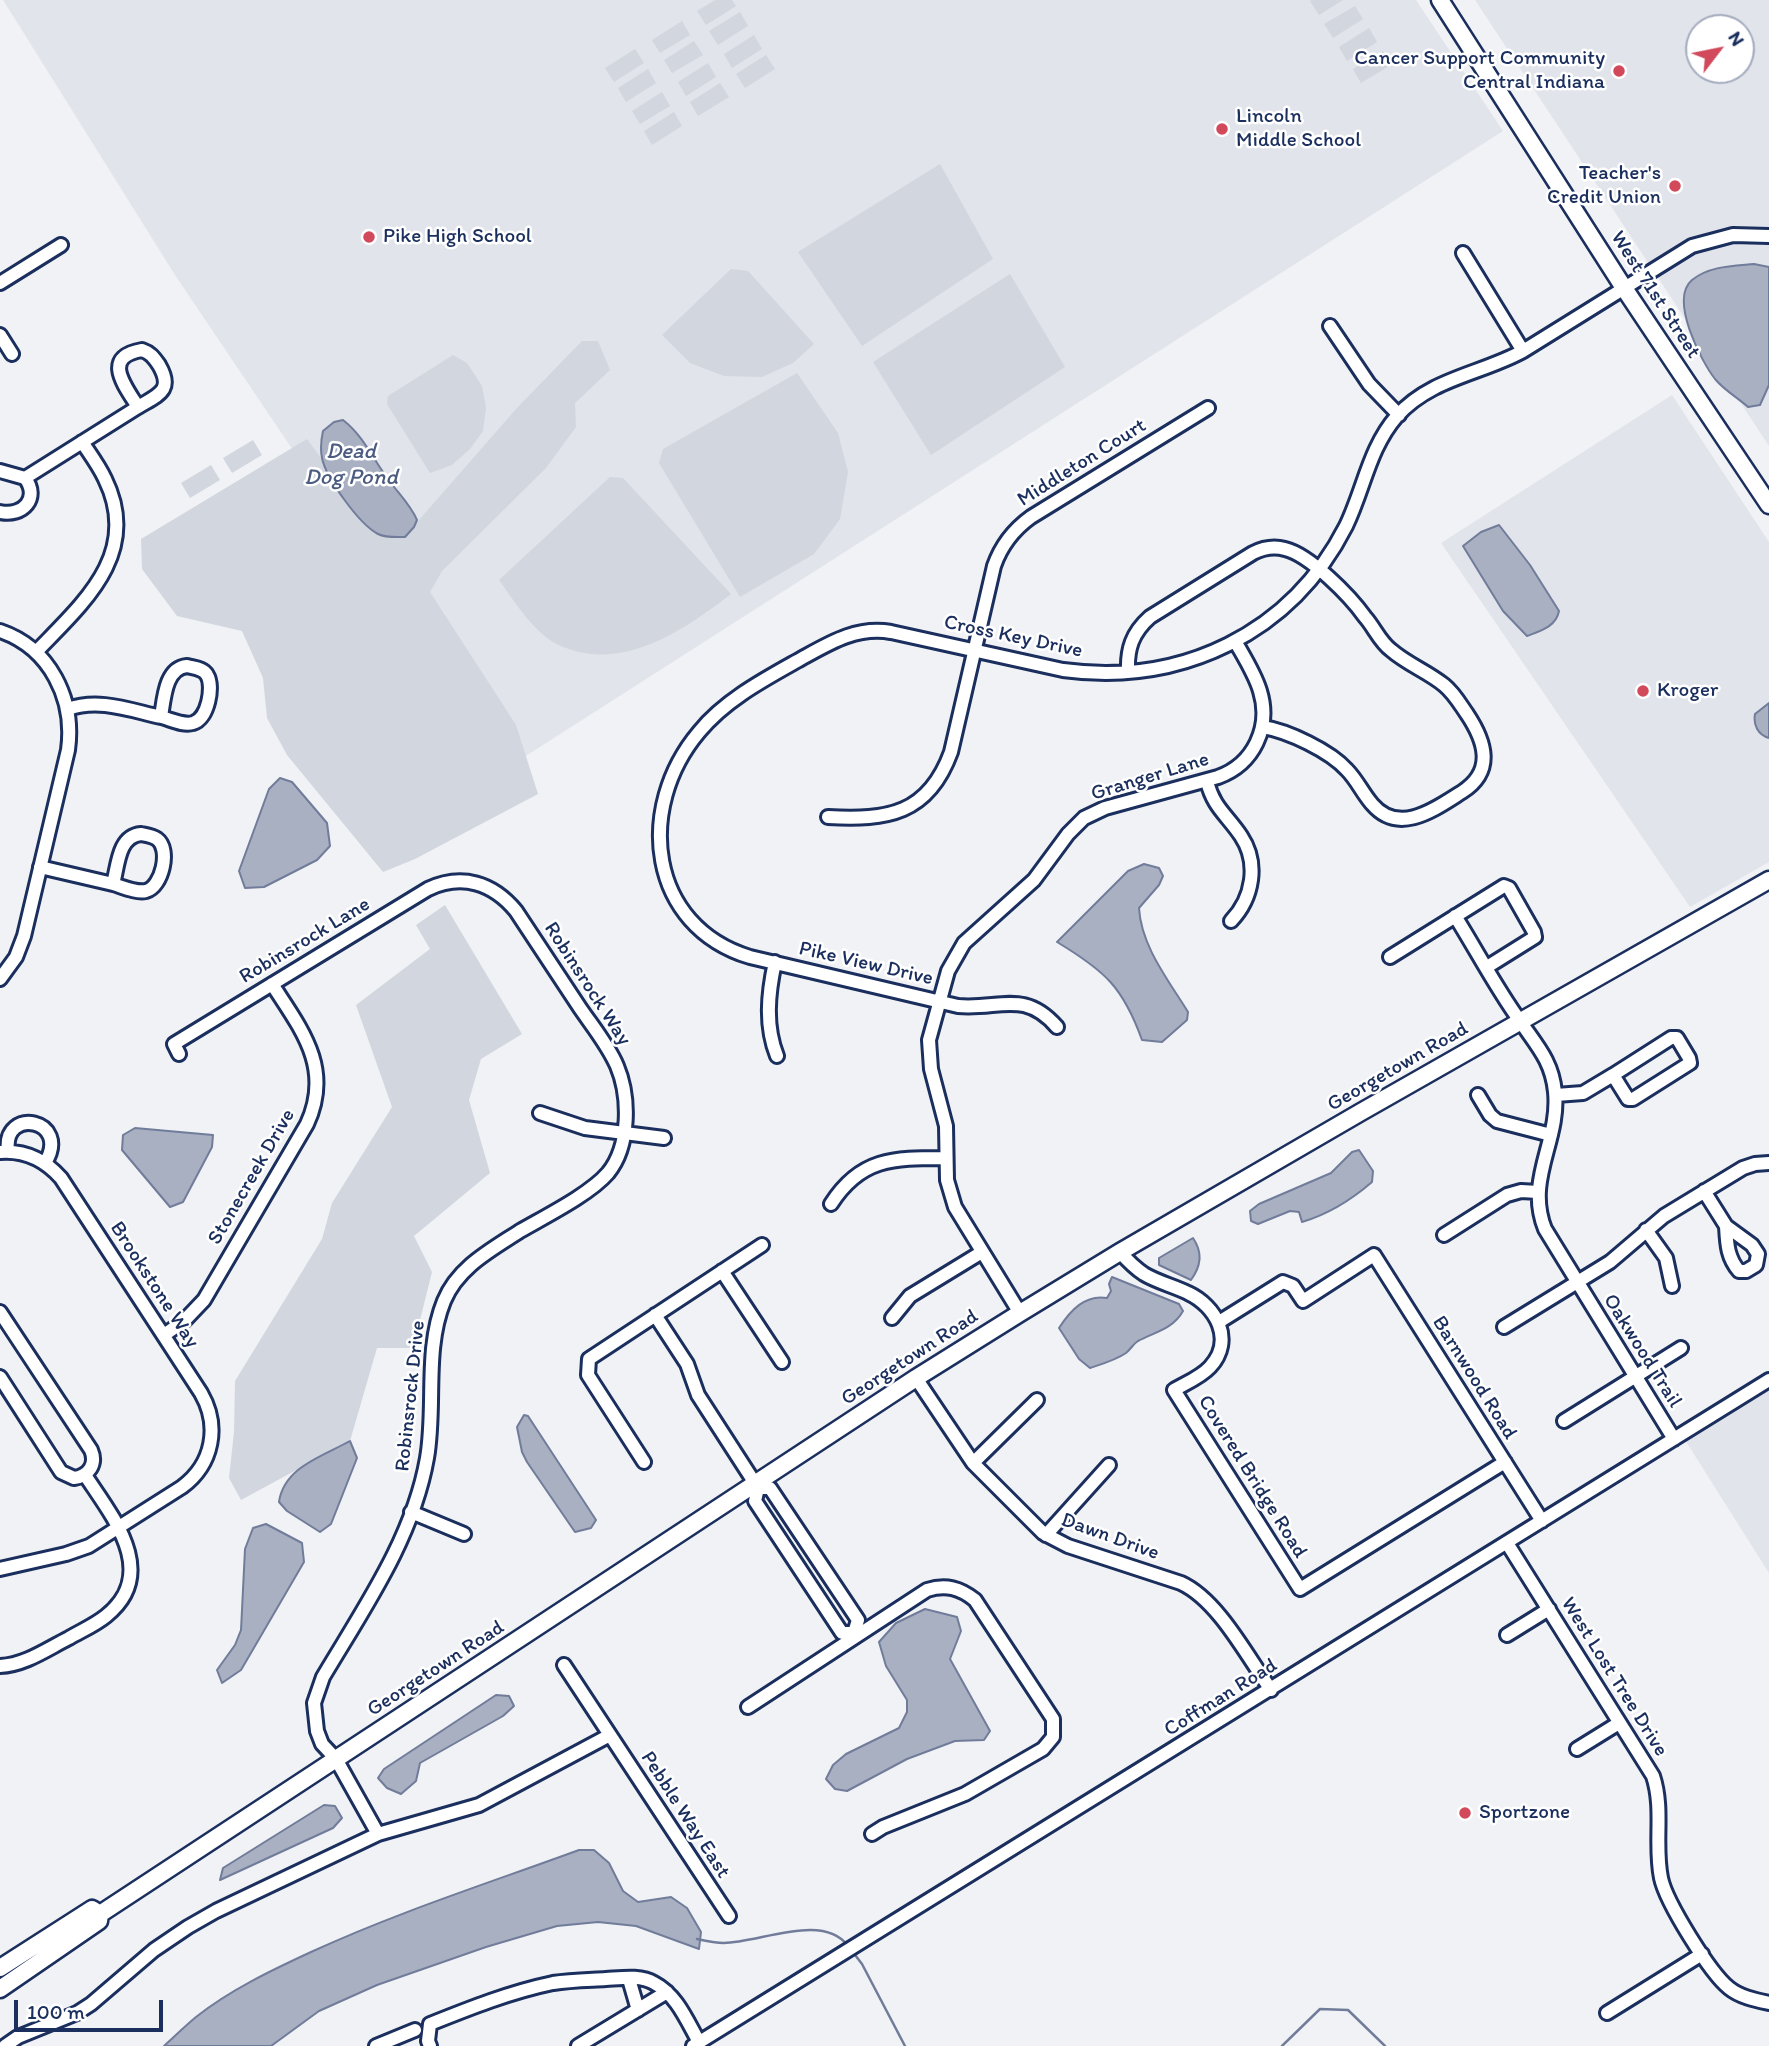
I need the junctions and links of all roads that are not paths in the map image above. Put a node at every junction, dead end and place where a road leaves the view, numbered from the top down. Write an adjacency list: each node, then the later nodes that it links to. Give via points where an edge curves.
1 (1440, 0): 6 (main road, West 71st Street)
2 (1769, 236): 6 (street, Cross Key Drive, via 1738,234 1705,240)
3 (61, 244): 5 (street)
4 (1463, 253): 9 (street)
5 (0, 283)
6 (1624, 288): 9 (street, Cross Key Drive); 17 (main road, West 71st Street)
7 (1329, 326): 13 (street, via 1369,384)
8 (0, 335): 10 (street)
9 (1523, 351): 13 (street, Cross Key Drive, via 1439,384)
10 (12, 354)
11 (138, 407): 11 (street, via 119,377 119,367 128,355 142,350 153,356 166,383 162,393); 14 (street)
12 (1208, 408): 22 (street, Middleton Court, via 1016,529 996,562)
13 (1399, 415): 19 (street, Cross Key Drive, via 1380,440 1355,506)
14 (82, 442): 16 (street); 23 (street, via 110,491 116,527 112,553 91,596)
15 (0, 471): 16 (street)
16 (25, 478): 18 (street, via 30,490 26,506 16,513)
17 (1769, 505)
18 (0, 512)
19 (1318, 570): 21 (street, Cross Key Drive, via 1280,611); 24 (street, via 1285,549 1253,552 1142,624 1129,649); 27 (street, via 1349,596 1393,652 1452,693 1479,732 1484,759 1470,786 1425,815 1398,819 1370,803 1340,762 1289,734)
20 (0, 631): 23 (street)
21 (1235, 642): 24 (street, Cross Key Drive, via 1188,661); 27 (street, via 1260,690)
22 (975, 649): 24 (street, Cross Key Drive, via 1063,670); 29 (street, Middleton Court, via 951,752 934,784 910,806 890,815); 30 (street, Cross Key Drive, via 891,632 858,631 840,637 729,704 696,735 673,774 661,822)
23 (36, 652): 25 (street, via 57,678)
24 (1128, 672)
25 (68, 709): 26 (street, via 99,703); 31 (street, via 68,750)
26 (161, 717): 26 (street, via 187,724 201,718 210,687 206,674 187,666 175,670)
27 (1263, 727): 28 (street, Granger Lane, via 1246,760)
28 (1207, 781): 36 (street, via 1220,812 1244,841 1251,863 1248,895); 42 (street, Granger Lane, via 1105,808 1084,818 1034,880 959,949)
29 (828, 817)
30 (663, 866): 38 (street, Pike View Drive, via 673,897 705,935 729,949)
31 (40, 867): 34 (street); 40 (street, via 20,948)
32 (1769, 880): 43 (main road, Georgetown Road)
33 (472, 882): 41 (street, Robinsrock Lane, via 449,881 428,889); 51 (street, Robinsrock Way, via 499,893 516,911 612,1057 624,1093)
34 (113, 884): 34 (street, via 141,891 153,887 164,853 159,841 141,834 127,839)
35 (1455, 916): 37 (street); 39 (street, Oakwood Trail); 39 (street, via 1501,887 1509,888 1535,937)
36 (1231, 921)
37 (1390, 957)
38 (775, 962): 42 (street, Pike View Drive); 46 (street, via 768,1006)
39 (1487, 967): 43 (street, Oakwood Trail)
40 (0, 979)
41 (272, 984): 45 (street, Robinsrock Lane, via 174,1044); 77 (street, Stonecreek Drive, via 313,1056 314,1106 204,1300)
42 (941, 1001): 44 (street, via 968,1006 1021,1004); 55 (street, Pike View Drive, via 929,1040 931,1069 946,1126)
43 (1520, 1022): 49 (street, Oakwood Trail, via 1544,1053); 67 (main road, Georgetown Road)
44 (1057, 1027)
45 (180, 1054)
46 (777, 1056)
47 (1612, 1075): 47 (street, via 1674,1037 1690,1061 1631,1099); 49 (street, via 1583,1093)
48 (1478, 1095): 52 (street, via 1497,1121)
49 (1556, 1095): 52 (street, Oakwood Trail)
50 (540, 1113): 51 (street, via 585,1128)
51 (623, 1134): 53 (street); 93 (street, Robinsrock Drive, via 616,1160 602,1179 479,1258 448,1292 435,1327 428,1456)
52 (1550, 1135): 60 (street, Oakwood Trail)
53 (664, 1138)
54 (4, 1152): 56 (street, Brookstone Way, via 27,1154); 56 (street, via 14,1129 32,1123 51,1137 52,1149)
55 (946, 1158): 61 (street, via 894,1158 877,1163 855,1176); 66 (street, Pike View Drive, via 955,1207)
56 (45, 1163): 77 (street, Brookstone Way, via 61,1178)
57 (1764, 1163): 58 (street); 59 (street, via 1743,1168)
58 (1769, 1175)
59 (1704, 1191): 62 (street); 63 (street)
60 (1538, 1192): 64 (street, via 1507,1195); 69 (street, Oakwood Trail, via 1545,1229)
61 (831, 1204)
62 (1726, 1226)
63 (1646, 1230): 69 (street, via 1614,1259); 70 (street, via 1666,1258)
64 (1444, 1235)
65 (762, 1245): 68 (street)
66 (982, 1252): 72 (street, Pike View Drive); 74 (street, via 911,1296)
67 (1119, 1252): 72 (main road, Georgetown Road); 75 (street, via 1145,1275 1202,1301)
68 (722, 1271): 73 (street); 79 (street)
69 (1577, 1282): 76 (street, Oakwood Trail); 81 (street, Oakwood Trail)
70 (1672, 1286)
71 (0, 1312): 91 (street, via 91,1450 93,1464)
72 (1020, 1313): 82 (main road, Georgetown Road)
73 (655, 1315): 87 (street, via 594,1355 587,1365 588,1375); 92 (street, via 687,1364 698,1395)
74 (892, 1318)
75 (1219, 1322): 88 (street, Barnwood Road, via 1283,1282 1293,1286 1303,1301 1374,1255); 88 (street, Covered Bridge Road, via 1222,1339 1217,1357 1206,1371 1174,1390 1300,1589)
76 (1504, 1327)
77 (164, 1335): 95 (street, Brookstone Way, via 208,1405 212,1438 192,1478)
78 (1681, 1349): 81 (street)
79 (782, 1362)
80 (0, 1377): 91 (street, via 61,1472 72,1477)
81 (1635, 1377): 85 (street); 86 (street, Oakwood Trail)
82 (916, 1378): 89 (street, Dawn Drive); 92 (main road, Georgetown Road)
83 (1769, 1380): 86 (street, Coffman Road)
84 (1037, 1400): 89 (street)
85 (1564, 1421)
86 (1674, 1439): 94 (street, Coffman Road)
87 (644, 1462)
88 (1505, 1462): 94 (street, Barnwood Road)
89 (973, 1464): 97 (street, Dawn Drive)
90 (1109, 1465): 97 (street)
91 (85, 1475): 95 (street)
92 (757, 1486): 101 (street, via 755,1501 827,1611 842,1633); 101 (street, via 770,1488 858,1620); 110 (main road, Georgetown Road)
93 (411, 1512): 96 (street); 110 (street, Robinsrock Drive, via 388,1566 316,1694 317,1731)
94 (1542, 1521): 98 (street, Coffman Road)
95 (119, 1527): 99 (street, via 79,1549); 104 (street, via 130,1567 125,1590 113,1609 95,1624 27,1660)
96 (464, 1534)
97 (1046, 1535): 105 (street, Dawn Drive, via 1196,1590)
98 (1507, 1542): 100 (street, West Lost Tree Drive); 105 (street, Coffman Road)
99 (0, 1569)
100 (1549, 1609): 102 (street); 107 (street, West Lost Tree Drive)
101 (855, 1635): 106 (street); 112 (street, via 927,1590 960,1589 979,1603 1051,1715 1055,1730 1046,1746 965,1794)
102 (1507, 1635)
103 (564, 1665): 108 (street, Pebble Way East)
104 (0, 1666)
105 (1271, 1690): 124 (street, Coffman Road)
106 (748, 1707)
107 (1619, 1723): 109 (street); 115 (street, West Lost Tree Drive, via 1653,1776 1661,1880)
108 (610, 1735): 111 (street, via 479,1805); 114 (street, Pebble Way East)
109 (1577, 1749)
110 (336, 1759): 111 (street, Robinsrock Drive); 113 (main road, Georgetown Road)
111 (378, 1834): 125 (street, via 200,1919 154,1950 91,2004)
112 (873, 1834)
113 (100, 1914): 116 (main road, Georgetown Road, via 93,1909); 118 (main road, Georgetown Road, via 99,1921)
114 (729, 1916)
115 (1702, 1954): 120 (street, West Lost Tree Drive, via 1731,1990); 122 (street)
116 (0, 1968)
117 (629, 1979): 119 (street, via 653,1982); 121 (street); 127 (street, via 553,1983 489,2000 430,2024)
118 (0, 1989)
119 (667, 1992): 121 (street); 124 (street)
120 (1769, 2003)
121 (638, 2010): 128 (street)
122 (1607, 2013)
123 (415, 2030): 126 (street)
124 (696, 2044)
125 (5, 2046)
126 (376, 2046)
127 (430, 2046)
128 (578, 2046)

